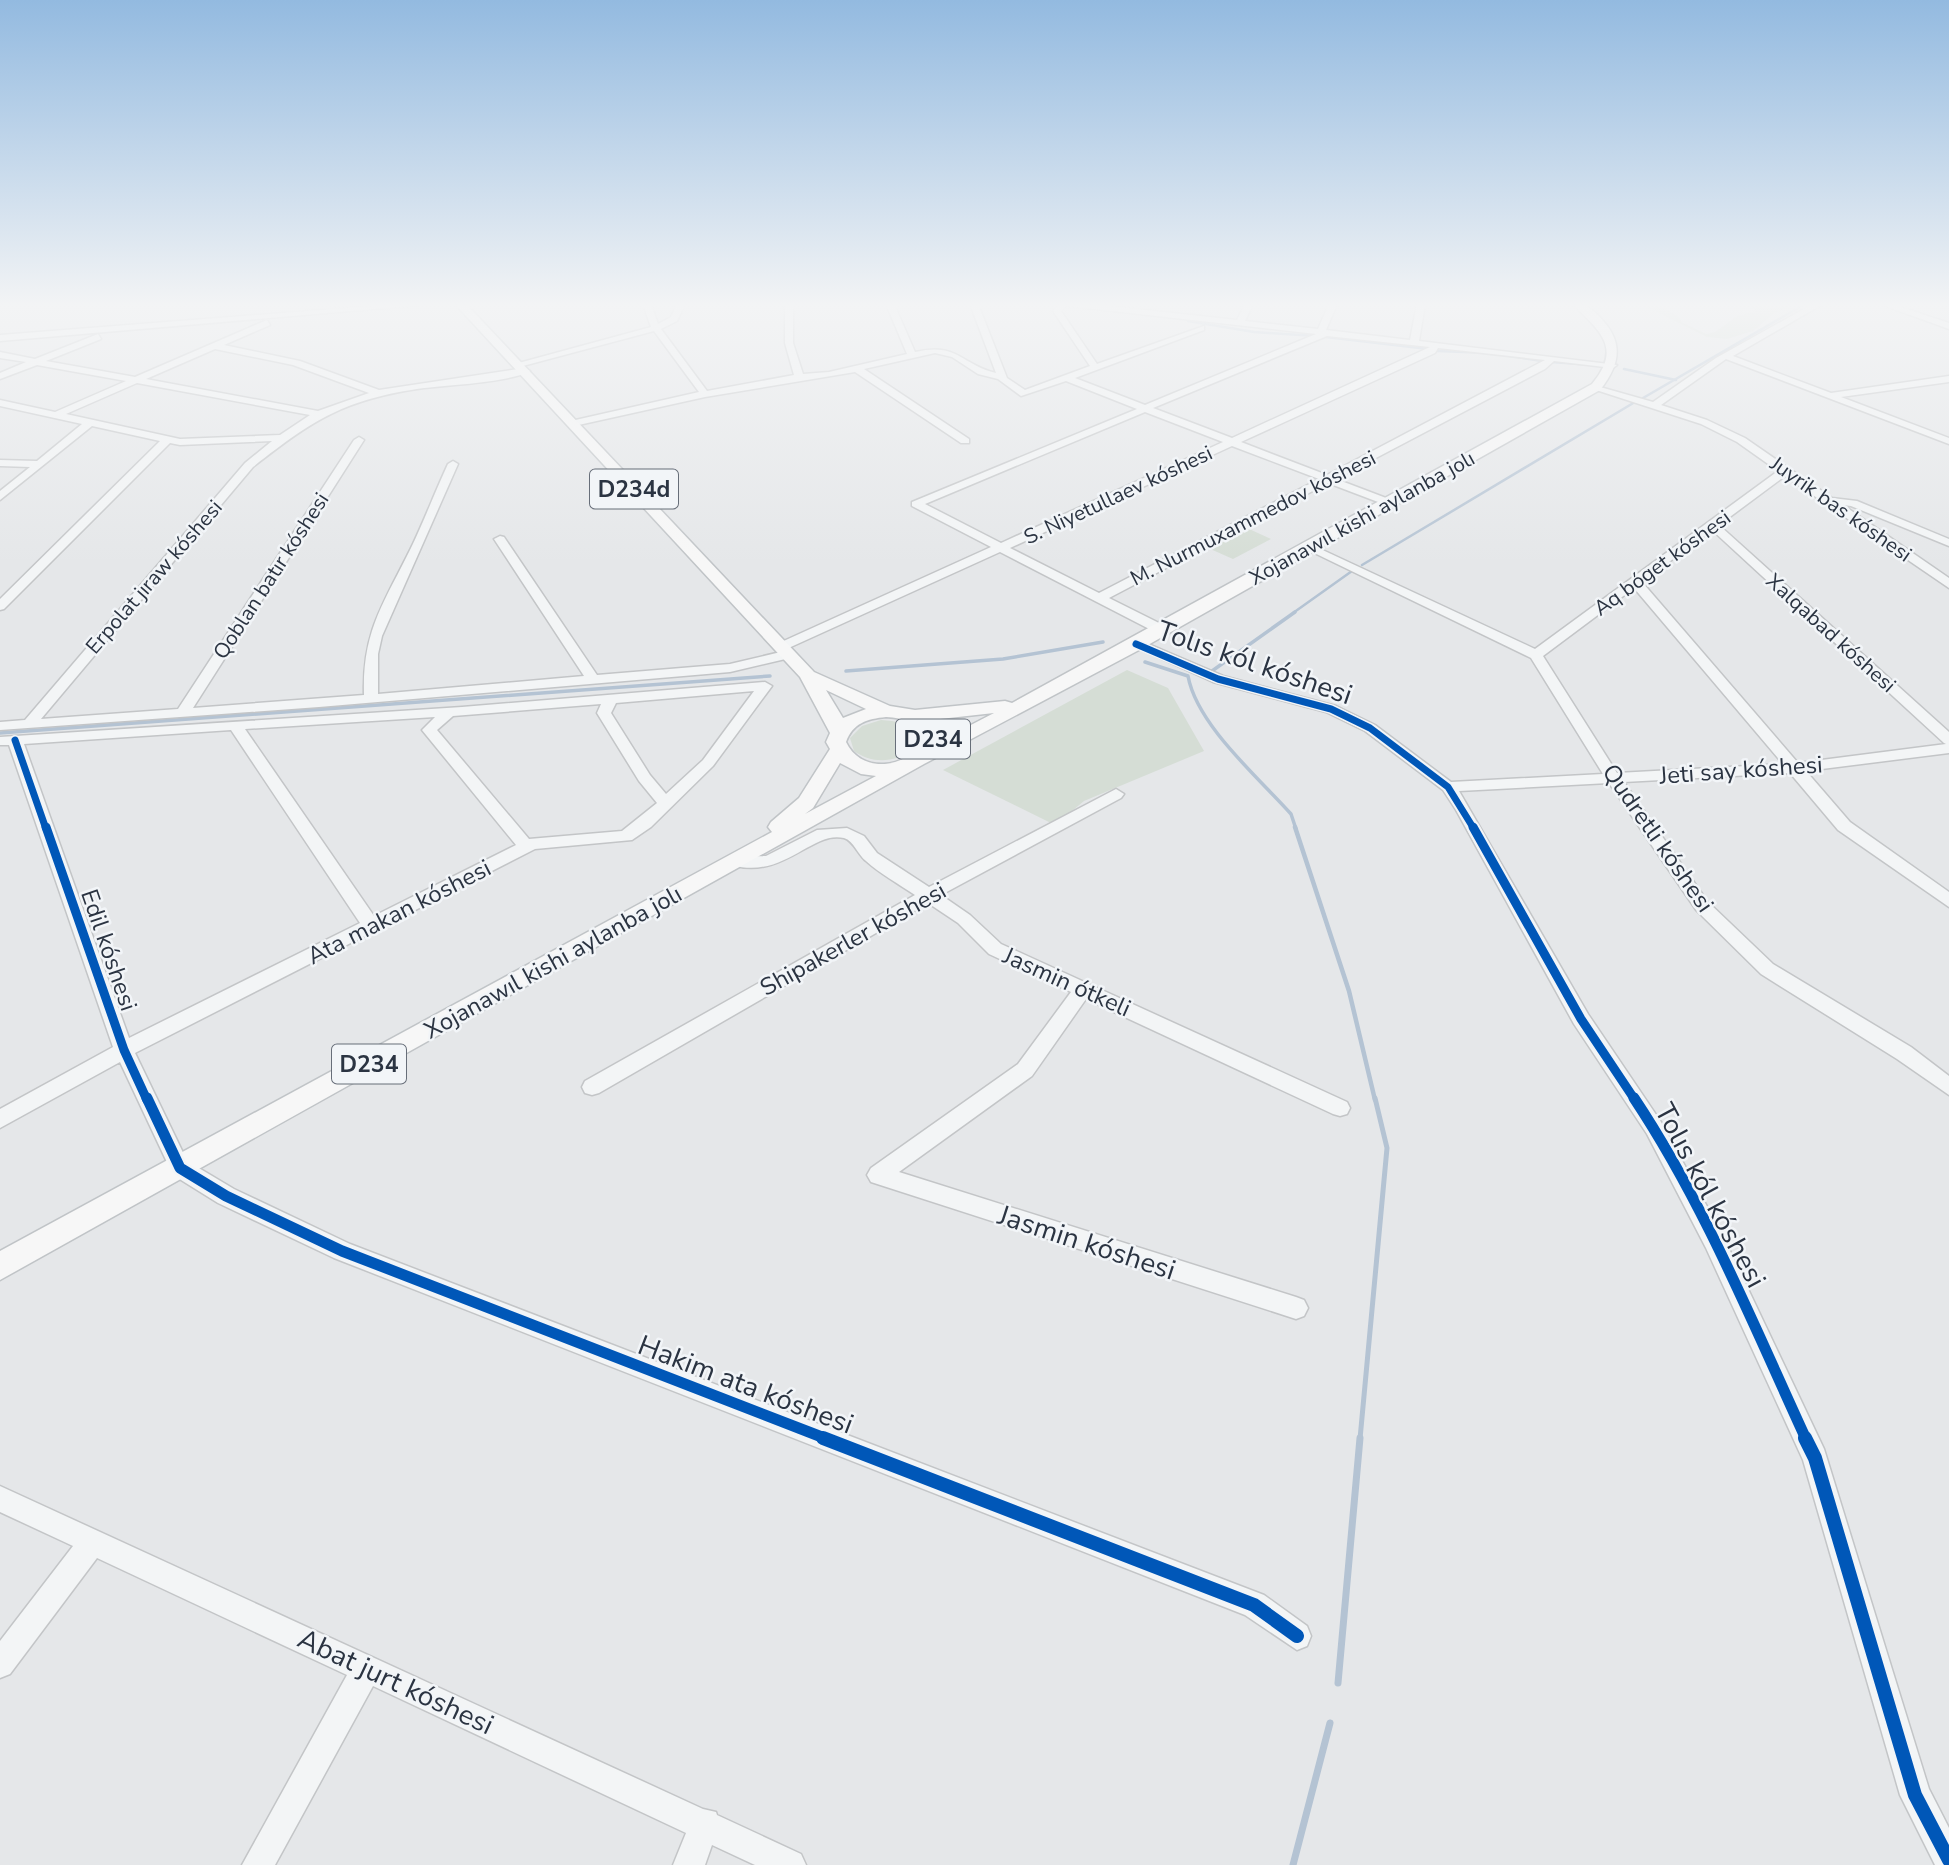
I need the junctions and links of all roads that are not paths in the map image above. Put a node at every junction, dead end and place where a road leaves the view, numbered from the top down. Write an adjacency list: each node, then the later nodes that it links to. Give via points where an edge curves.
1 (112, 391): 24 (street)
2 (196, 391): 25 (street)
3 (373, 391): 18 (street)
4 (388, 391): 18 (street)
5 (544, 391): 27 (main road, D234d)
6 (703, 391): 19 (street)
7 (721, 391): 19 (street)
8 (890, 391): 31 (street)
9 (1099, 391): 23 (street)
10 (1186, 391): 23 (street)
11 (1341, 391): 33 (street, S. Niyetullaev kóshesi)
12 (1496, 391): 38 (street, M. Nurmuxammedov kóshesi)
13 (1589, 391): 41 (main road, Xojanawıl kishi aylanba jolı / D234)
14 (1610, 391): 22 (street, Juyrik bas kóshesi)
15 (1674, 391): 22 (street)
16 (1819, 391): 20 (street)
17 (1860, 391): 20 (street)
18 (377, 393): 25 (street)
19 (705, 394): 27 (street)
20 (1830, 395): 32 (street)
21 (0, 403): 24 (street)
22 (1655, 404): 37 (street, Juyrik bas kóshesi, via 1741,440)
23 (1144, 409): 33 (street); 45 (street, via 916,504)
24 (59, 414): 26 (street)
25 (318, 414): 28 (street, Erpolat jıraw kóshesi)
26 (89, 423): 29 (street); 35 (street)
27 (575, 423): 53 (main road, D234d)
28 (286, 437): 29 (street); 64 (street, Erpolat jıraw kóshesi, via 249,466)
29 (167, 440): 50 (street)
30 (359, 440): 61 (street, Qoblan batır kóshesi)
31 (965, 441)
32 (1949, 441)
33 (1232, 442): 38 (street); 45 (street, S. Niyetullaev kóshesi)
34 (0, 463): 35 (street)
35 (40, 464): 39 (street)
36 (453, 464): 58 (street, via 418,546 379,619 368,663)
37 (1786, 470): 40 (street, Juyrik bas kóshesi); 42 (street, Aq bóget kóshesi)
38 (1327, 479): 41 (street); 49 (street, M. Nurmuxammedov kóshesi)
39 (0, 497)
40 (1828, 500): 44 (street, via 1853,503); 48 (street, Juyrik bas kóshesi)
41 (1390, 503): 46 (main road, Xojanawıl kishi aylanba jolı / D234)
42 (1713, 525): 47 (street, Aq bóget kóshesi); 68 (street, Xalqabad kóshesi)
43 (499, 539): 56 (street)
44 (1949, 543)
45 (1003, 547): 49 (street); 53 (street, S. Niyetullaev kóshesi)
46 (1310, 548): 51 (main road, Xojanawıl kishi aylanba jolı / D234); 54 (street)
47 (1636, 583): 54 (street, Aq bóget kóshesi); 72 (street)
48 (1949, 584)
49 (1101, 597): 51 (street)
50 (0, 606)
51 (1162, 630): 52 (main road, Xojanawıl kishi aylanba jolı / D234)
52 (1136, 644): 57 (main road, Xojanawıl kishi aylanba jolı / D234); 74 (street, Tolıs kól kóshesi, via 1218,679 1331,709 1370,728)
53 (786, 650): 55 (main road, D234d); 56 (street, S. Niyetullaev kóshesi, via 730,668)
54 (1536, 654): 73 (street, Qudretli kóshesi)
55 (807, 674): 60 (main road, D234d); 69 (main road, D234d, via 834,717)
56 (593, 679): 58 (street, S. Niyetullaev kóshesi)
57 (1038, 696): 63 (main road, Xojanawıl kishi aylanba jolı / D234, via 982,710); 71 (main road, Xojanawıl kishi aylanba jolı / D234)
58 (371, 698): 61 (street, S. Niyetullaev kóshesi)
59 (610, 699): 62 (street); 76 (street, via 604,713); 76 (street, Ata makan kóshesi, via 765,686 708,763)
60 (886, 711): 63 (main road, D234); 69 (main road, D234, via 857,717)
61 (183, 712): 64 (street, S. Niyetullaev kóshesi)
62 (449, 712): 66 (street); 77 (street, via 429,730)
63 (915, 716): 71 (main road, D234, via 932,731 933,741)
64 (29, 724): 65 (street, S. Niyetullaev kóshesi)
65 (0, 726)
66 (235, 726): 67 (street); 81 (street)
67 (8, 740): 83 (street, Edil kóshesi)
68 (1949, 740)
69 (839, 742): 71 (main road, D234, via 845,759 870,769 901,768); 78 (main road, Xojanawıl kishi aylanba jolı / D234, via 806,803)
70 (1949, 748): 72 (street, Jeti say kóshesi)
71 (918, 761): 78 (main road, Xojanawıl kishi aylanba jolı / D234)
72 (1795, 768): 73 (street, Jeti say kóshesi); 80 (street, via 1844,826)
73 (1614, 778): 74 (street, Jeti say kóshesi); 85 (street, Qudretli kóshesi, via 1703,906 1767,969 1904,1053)
74 (1448, 787): 97 (street, Tolıs kól kóshesi, via 1581,1018 1654,1128 1731,1277 1815,1458 1915,1796)
75 (1116, 794): 79 (street, Shipakerler kóshesi)
76 (666, 803): 77 (street, Ata makan kóshesi, via 626,836)
77 (527, 847): 81 (street, Ata makan kóshesi)
78 (738, 861): 79 (street, Jasmin ótkeli, via 771,861 822,834 847,832 871,857); 88 (main road, Xojanawıl kishi aylanba jolı / D234)
79 (928, 895): 82 (street, Jasmin ótkeli, via 964,919 995,949); 84 (street, Shipakerler kóshesi)
80 (1949, 901)
81 (372, 927): 83 (street, Ata makan kóshesi)
82 (1084, 988): 86 (street, Jasmin ótkeli); 90 (street, Jasmin kóshesi, via 1025,1070 878,1175)
83 (124, 1050): 87 (street, Ata makan kóshesi); 88 (street, Edil kóshesi)
84 (592, 1087)
85 (1949, 1087)
86 (1340, 1108)
87 (0, 1119)
88 (180, 1168): 89 (main road, Xojanawıl kishi aylanba jolı / D234); 93 (street, Hakim ata kóshesi, via 226,1196 342,1251 1254,1605)
89 (0, 1266)
90 (1296, 1308)
91 (0, 1499): 92 (street, Abat jurt kóshesi)
92 (93, 1542): 94 (street); 95 (street, Abat jurt kóshesi)
93 (1297, 1636)
94 (0, 1664)
95 (367, 1668): 96 (street, Abat jurt kóshesi); 98 (street)
96 (705, 1823): 99 (street); 100 (street, Abat jurt kóshesi)
97 (1949, 1860)
98 (258, 1865)
99 (689, 1865)
100 (790, 1865)

